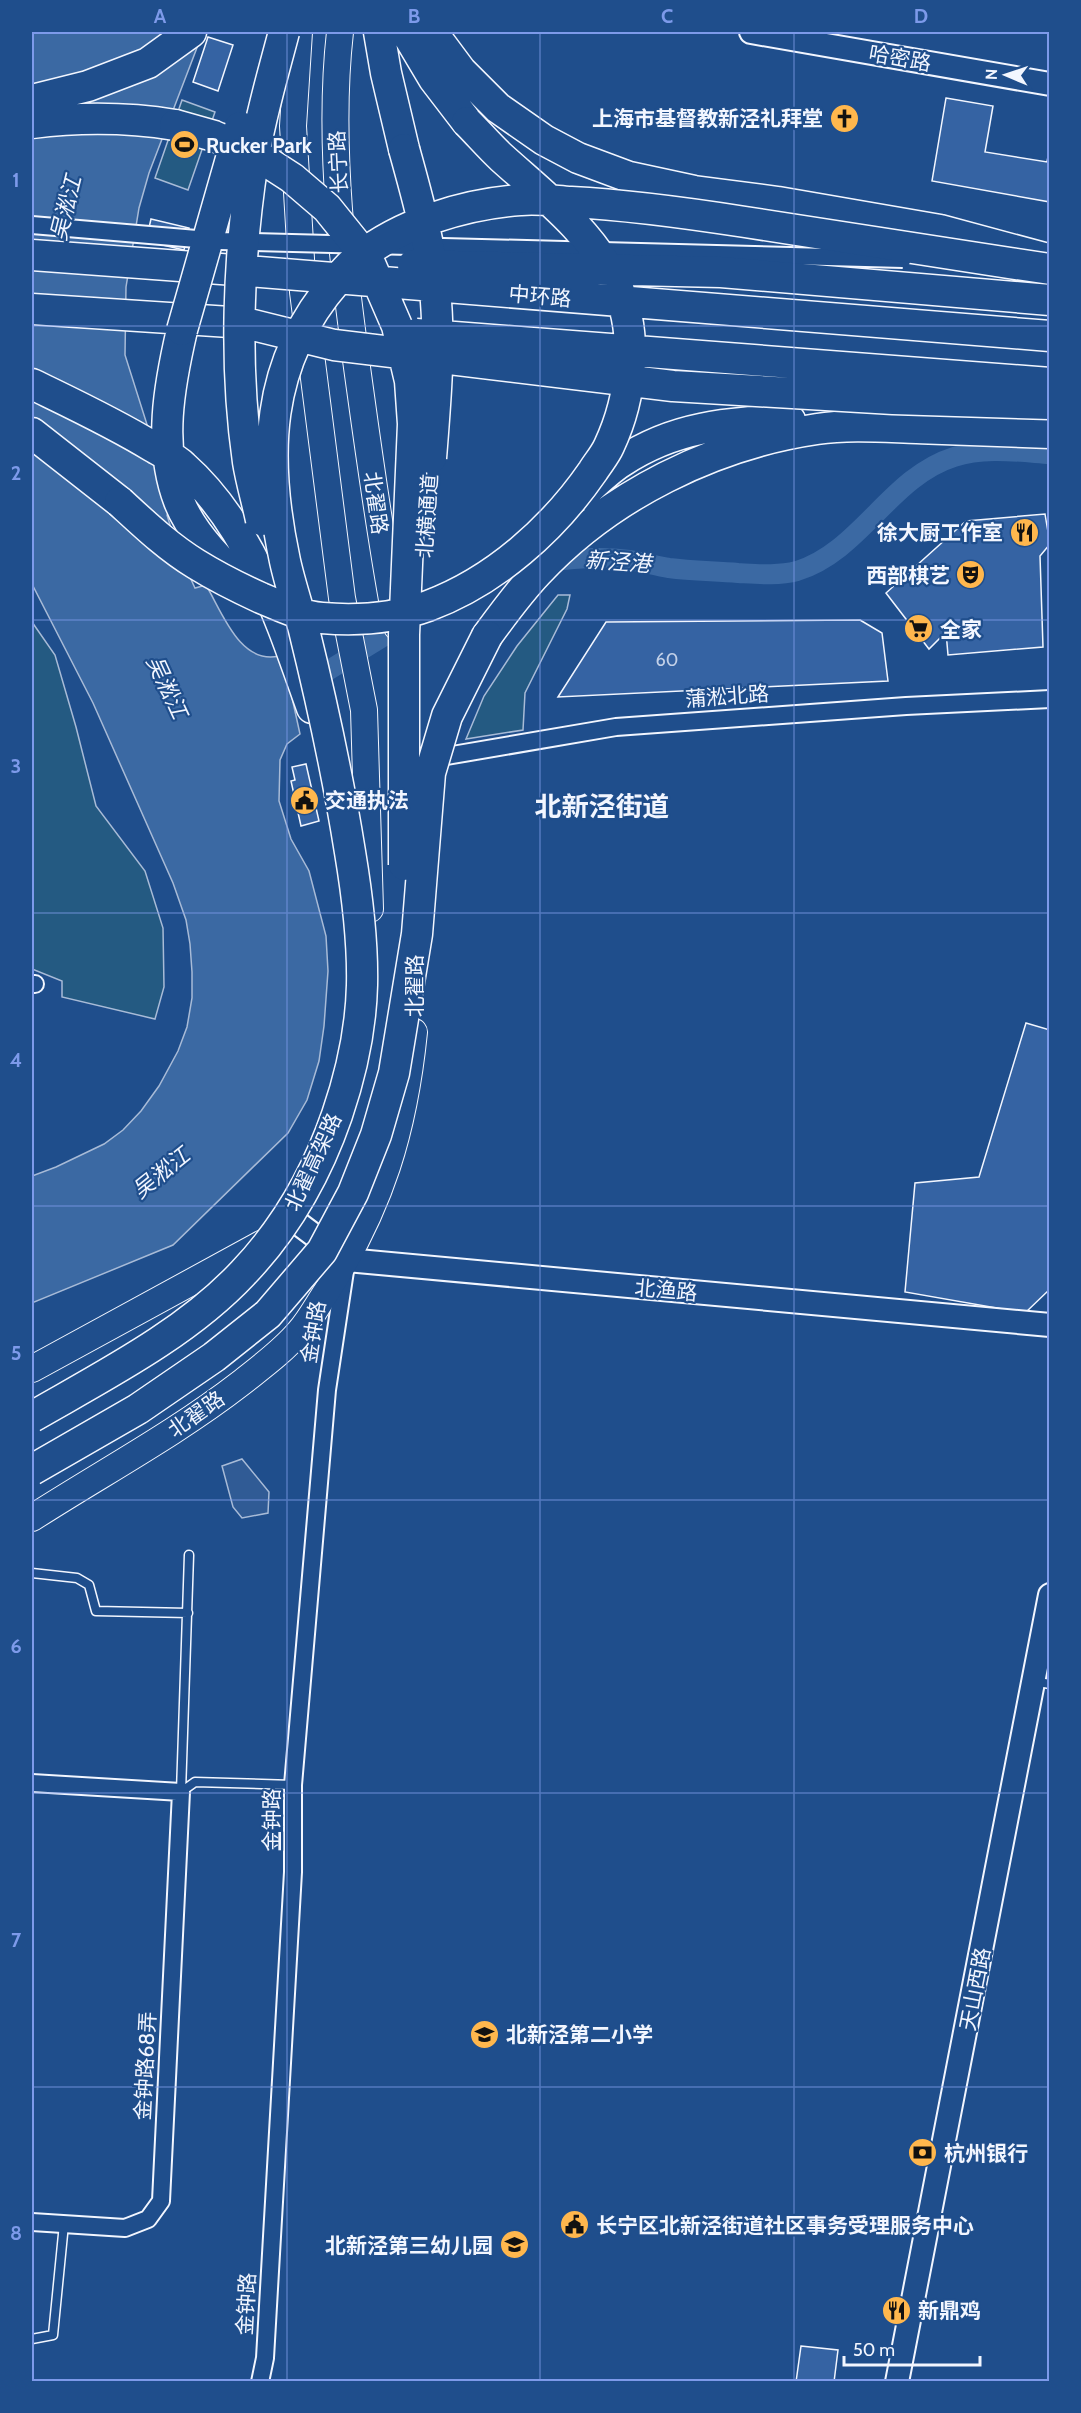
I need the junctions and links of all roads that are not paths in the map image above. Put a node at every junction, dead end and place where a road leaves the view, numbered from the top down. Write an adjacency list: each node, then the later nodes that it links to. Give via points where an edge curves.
1 (191, 32): 11 (highway, via 148,63 88,86)
2 (265, 32): 31 (highway, bridge, via 182,330 167,420 169,462 179,502 200,537 225,567)
3 (284, 32): 34 (highway, bridge, via 254,159 245,221 240,292 241,387 248,462 269,554)
4 (299, 32): 18 (main road, 长宁路, via 293,126)
5 (340, 32): 19 (main road, 长宁路, via 335,127)
6 (379, 32): 35 (highway, 北横通道, bridge, via 420,209 436,302 437,358 419,631)
7 (406, 32): 30 (highway, bridge, via 434,79 467,122 542,192 600,258 616,285 628,323 630,363 625,400 609,447 579,491)
8 (432, 32): 15 (highway, via 461,71 498,108 578,158 629,177 940,230)
9 (751, 32): 10 (street, 哈密路)
10 (1050, 84)
11 (32, 100)
12 (32, 123): 35 (highway, bridge, via 138,119 214,136 255,154 292,178 327,208 369,259 397,326 410,381 413,424 404,634)
13 (32, 225): 15 (street, bridge, via 220,242)
14 (32, 255): 17 (highway, 中环路, bridge)
15 (1050, 261)
16 (1050, 269): 34 (highway, bridge, via 660,209 524,199 442,216 397,233 356,260 320,299 292,346 277,392 271,446 274,496 285,561)
17 (248, 271): 20 (highway, bridge, via 338,264 721,272); 23 (highway, 中环路, bridge)
18 (303, 292): 36 (main road, 北翟路, via 342,597 364,710 372,994 350,1114 336,1156)
19 (346, 292): 33 (main road, 北翟路, bridge, via 382,552 408,684)
20 (1050, 300)
21 (32, 309): 22 (highway, bridge)
22 (245, 323): 24 (highway, bridge, via 506,339); 26 (highway, bridge, via 334,345 673,386)
23 (1050, 336)
24 (1050, 383)
25 (32, 384): 34 (highway, bridge, via 126,430 182,465 221,506 254,563 289,645)
26 (1050, 404)
27 (882, 426): 29 (highway); 30 (highway, bridge, via 789,420 693,429 620,462); 35 (highway, bridge, via 819,428 768,438 700,461 652,484 575,538 510,604 487,636 447,716 430,773 417,934)
28 (32, 433): 31 (highway, bridge, via 194,564)
29 (1050, 433)
30 (544, 529): 31 (highway, bridge, via 470,587 396,615 319,618)
31 (260, 597)
32 (1050, 699): 33 (street, 蒲淞北路, via 616,727)
33 (410, 763): 37 (main road, 北翟路, via 416,1008 409,1084 390,1162)
34 (338, 782): 40 (highway, 北翟高架路, bridge, via 351,856 362,984 351,1069 336,1118 311,1176 284,1224 233,1283 189,1320)
35 (406, 1006): 41 (highway, bridge, via 394,1073 376,1135 353,1193 322,1251 268,1314 214,1357 138,1409)
36 (295, 1221): 37 (street); 39 (main road, 北翟路, via 250,1251)
37 (346, 1260): 38 (street, 北渔路); 42 (main road, 北翟路, via 300,1332 274,1358 198,1416); 49 (street, 金钟路, via 327,1390)
38 (1050, 1325)
39 (32, 1369)
40 (32, 1417)
41 (32, 1470)
42 (32, 1518)
43 (189, 1555): 46 (lane)
44 (32, 1574): 46 (lane, via 78,1578 89,1585 96,1611)
45 (1050, 1595): 47 (street, 天山西路)
46 (188, 1613): 50 (lane)
47 (1041, 1683): 55 (street, 天山西路)
48 (32, 1783): 50 (street)
49 (293, 1785): 50 (lane, via 195,1782); 54 (street, 金钟路, via 293,1872 265,2358)
50 (180, 1792): 52 (street, 金钟路68弄, via 161,2201 148,2219 125,2228)
51 (32, 2222): 52 (street, 金钟路68弄)
52 (64, 2224): 53 (lane, via 54,2335)
53 (32, 2339)
54 (260, 2382)
55 (897, 2382)

